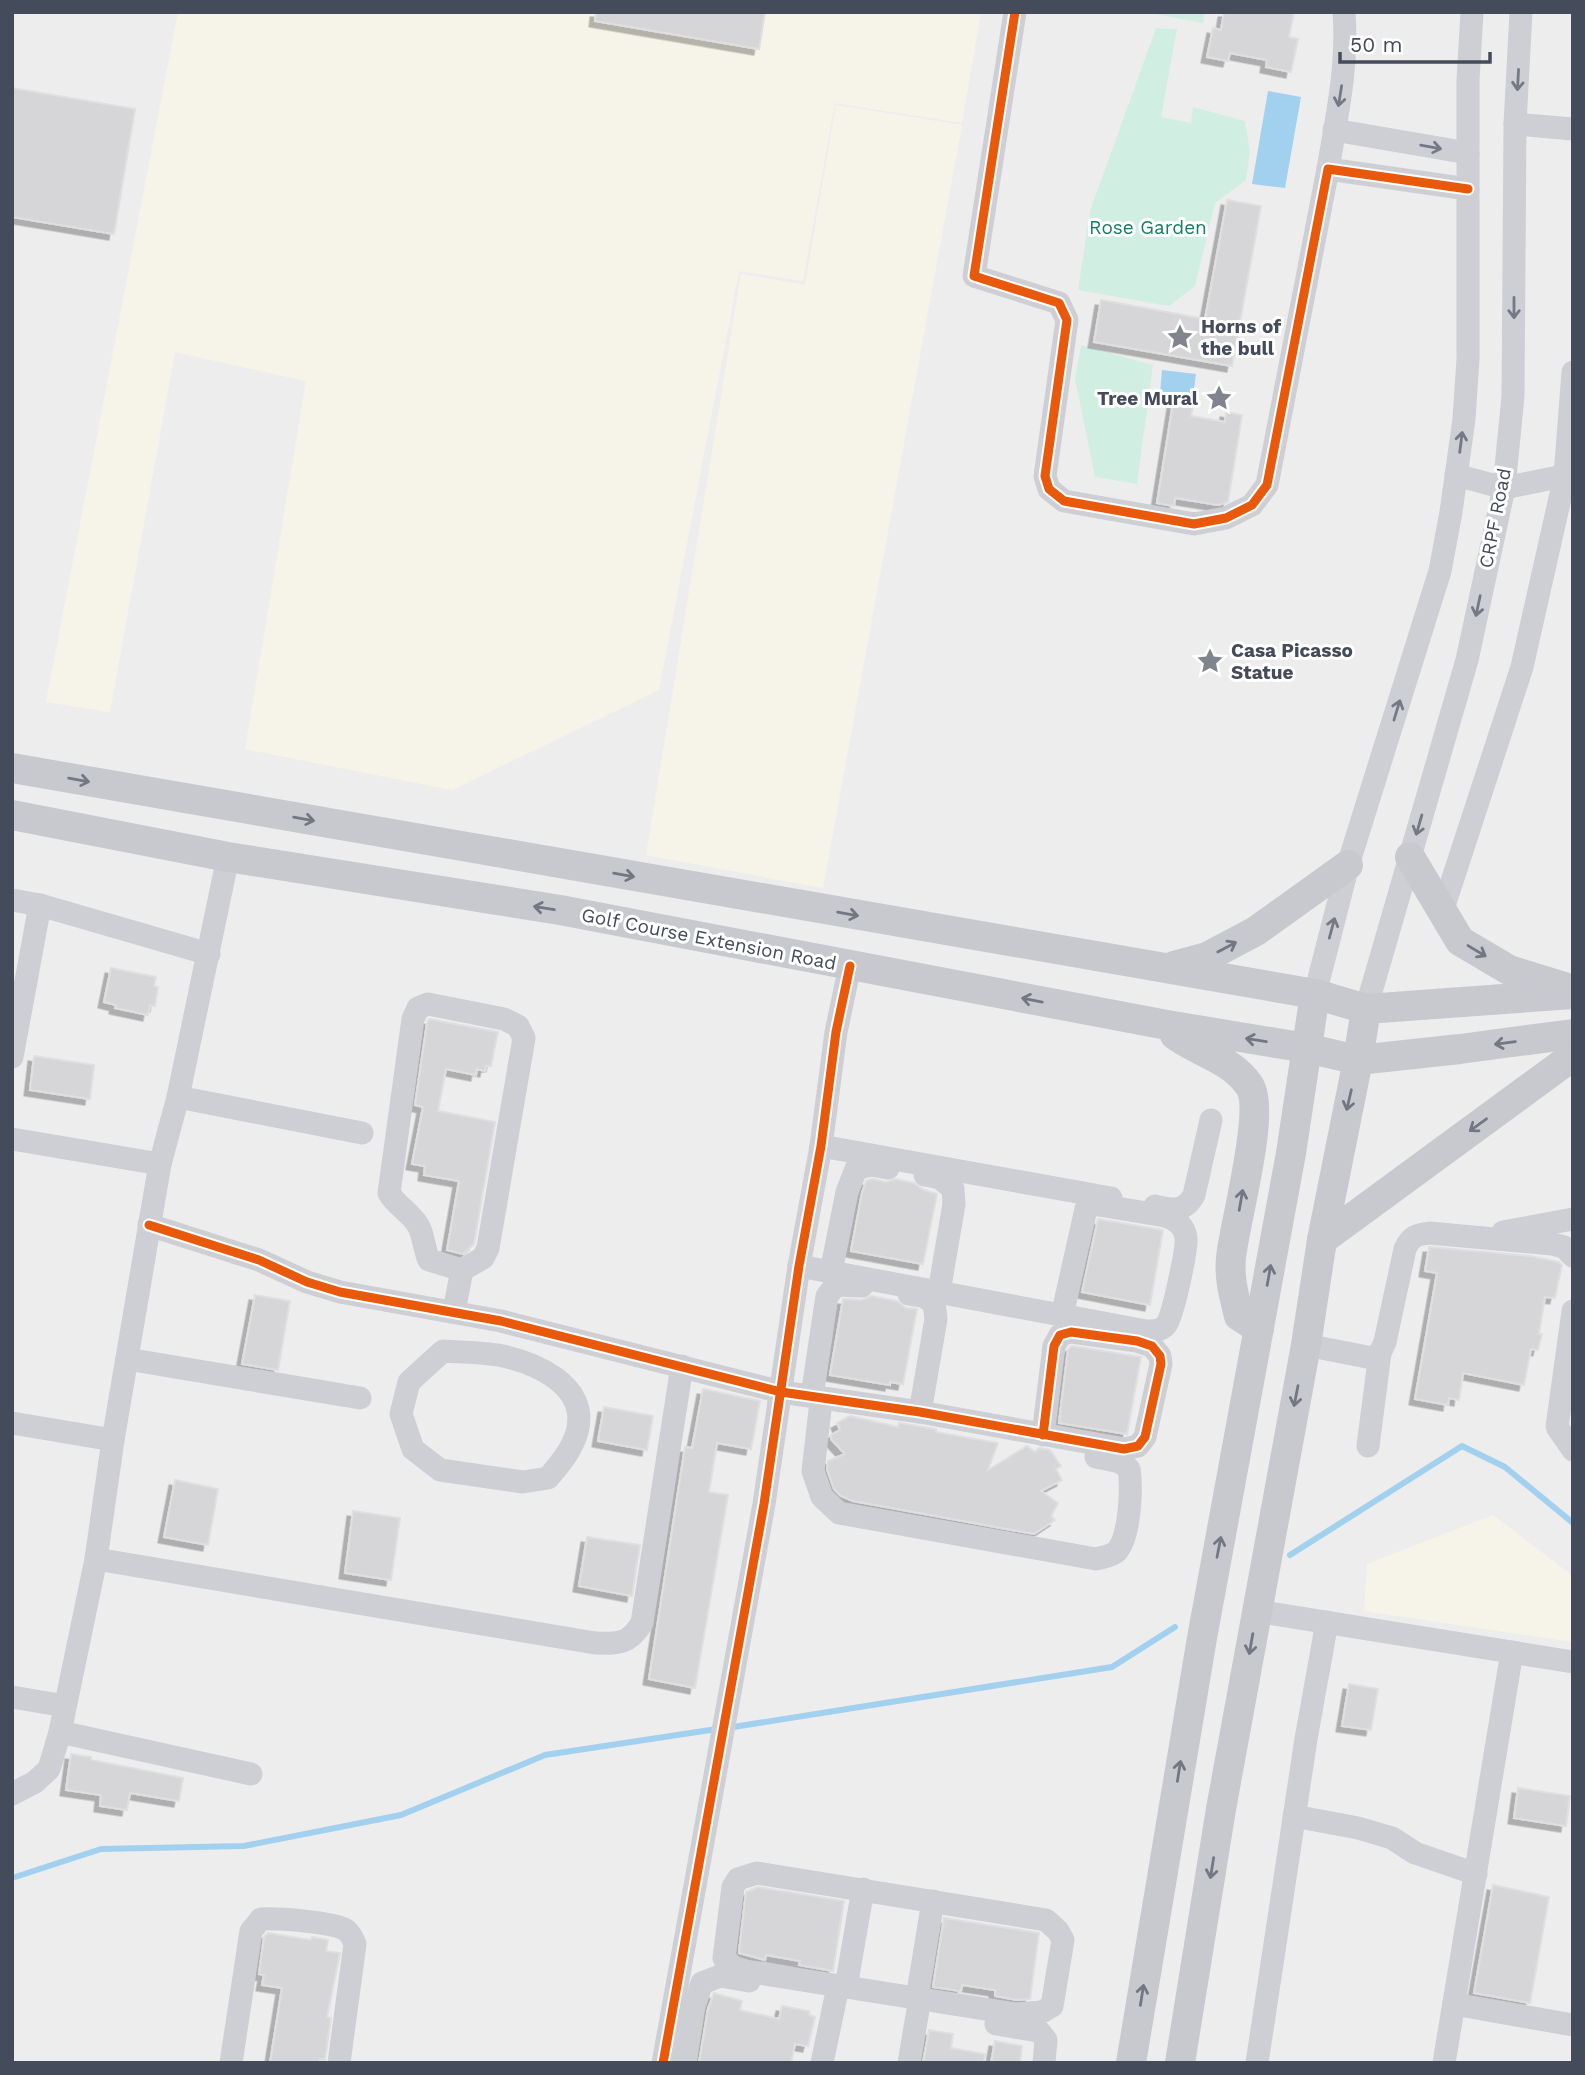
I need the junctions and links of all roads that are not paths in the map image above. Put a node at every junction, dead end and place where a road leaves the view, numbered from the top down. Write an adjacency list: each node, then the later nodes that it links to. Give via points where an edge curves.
1 (1015, 12): 9 (street, via 974,276 1059,303 1067,320 1045,476 1049,489 1064,501 1194,524 1226,518 1252,505 1267,485)
2 (1344, 12): 7 (street, one-way to 7, via 1344,69)
3 (1472, 12): 8 (street)
4 (1521, 12): 5 (street, CRPF Road, one-way to 5)
5 (1516, 124): 6 (street); 14 (street, CRPF Road, one-way to 14, via 1513,396)
6 (1573, 129)
7 (1334, 130): 8 (street, one-way to 8); 9 (street)
8 (1468, 153): 10 (street)
9 (1328, 169): 10 (street)
10 (1468, 189): 12 (street, one-way to 10, via 1468,359)
11 (1573, 372): 13 (street)
12 (1456, 475): 14 (street); 19 (street, one-way to 12, via 1440,571)
13 (1569, 475): 14 (street); 22 (street, via 1521,667)
14 (1504, 488): 18 (street, CRPF Road, one-way to 18, via 1466,660)
15 (12, 768): 25 (main road, one-way to 25)
16 (12, 815): 17 (main road, Golf Course Extension Road)
17 (228, 857): 23 (street); 24 (main road, Golf Course Extension Road, one-way to 17, via 560,910)
18 (1410, 857): 22 (main road); 28 (street, CRPF Road)
19 (1348, 865): 25 (main road, one-way to 19, via 1207,957 1256,931); 27 (street, one-way to 19)
20 (12, 900): 21 (street)
21 (40, 905): 23 (street); 33 (street)
22 (1442, 912): 26 (main road, one-way to 26, via 1460,941 1510,970)
23 (209, 954): 35 (street)
24 (850, 966): 29 (main road, Golf Course Extension Road, one-way to 24); 39 (street)
25 (1163, 968): 27 (main road)
26 (1573, 992): 28 (main road)
27 (1315, 994): 28 (main road); 31 (main road)
28 (1366, 1009): 34 (main road)
29 (1167, 1025): 31 (main road, Golf Course Extension Road, one-way to 29); 54 (main road, one-way to 29, via 1239,1315 1231,1286 1254,1096 1232,1066 1176,1037)
30 (1573, 1034): 34 (main road, Golf Course Extension Road, one-way to 34)
31 (1306, 1048): 34 (main road, Golf Course Extension Road); 54 (main road, one-way to 31)
32 (1573, 1056): 44 (main road, one-way to 44)
33 (12, 1057)
34 (1358, 1060): 44 (main road, one-way to 44)
35 (178, 1097): 37 (street); 40 (street)
36 (1211, 1120): 39 (street, via 1195,1195 1177,1210)
37 (362, 1133)
38 (12, 1139): 40 (street)
39 (821, 1146): 46 (street)
40 (160, 1164): 42 (street)
41 (1573, 1219): 43 (street)
42 (149, 1225): 50 (street, via 340,1292); 59 (street)
43 (1476, 1238): 45 (street, via 1552,1244); 56 (street, via 1429,1233 1409,1240)
44 (1322, 1240): 55 (main road)
45 (1573, 1256)
46 (799, 1266): 48 (street); 62 (street)
47 (462, 1270): 47 (street, via 483,1258 488,1248 524,1038 519,1026 504,1019 428,1004 418,1008 413,1019 388,1193 420,1227 429,1260); 50 (street)
48 (831, 1272): 49 (street); 49 (street, via 856,1169 871,1165 912,1172 940,1178 953,1189)
49 (939, 1292): 52 (street)
50 (454, 1311): 53 (street)
51 (1573, 1311): 58 (street)
52 (1062, 1316): 52 (street, via 1146,1331 1165,1327 1186,1237 1181,1225 1164,1216 1093,1204 1086,1209)
53 (501, 1321): 57 (street); 60 (street)
54 (1259, 1329): 97 (main road, one-way to 54)
55 (1306, 1345): 56 (street, via 1372,1358); 71 (main road, one-way to 71)
56 (1380, 1353): 68 (street)
57 (496, 1355): 57 (street, via 443,1351 409,1382 401,1414 413,1448 440,1470 523,1482 548,1478 578,1431 578,1404 561,1382 533,1364)
58 (1569, 1358): 69 (street, via 1557,1427)
59 (127, 1359): 61 (street); 67 (street)
60 (682, 1366): 62 (street); 70 (street, via 642,1623 633,1638 615,1644)
61 (360, 1398)
62 (780, 1398): 63 (street); 84 (street)
63 (816, 1403): 63 (street, via 813,1471 822,1497 839,1513 1096,1559 1118,1550 1132,1487 1129,1469 1121,1462); 64 (street); 64 (street, via 827,1296 836,1285 850,1284 923,1296 934,1303 936,1320)
64 (920, 1412): 66 (street)
65 (12, 1423): 67 (street)
66 (1043, 1435): 66 (street, via 1054,1346 1060,1335 1071,1332 1137,1341 1152,1346 1160,1356 1145,1437 1138,1446 1124,1449)
67 (113, 1440): 70 (street)
68 (1368, 1446)
69 (1573, 1450)
70 (96, 1559): 76 (street)
71 (1256, 1611): 72 (street); 98 (main road, one-way to 98)
72 (1326, 1622): 73 (street); 80 (street)
73 (1513, 1652): 74 (street); 81 (street)
74 (1573, 1661)
75 (12, 1697): 76 (street)
76 (65, 1706): 77 (street)
77 (60, 1732): 78 (street); 79 (street, via 49,1769)
78 (251, 1774)
79 (12, 1794)
80 (1294, 1816): 81 (street, via 1392,1838 1415,1853); 99 (street)
81 (1476, 1874): 88 (street)
82 (863, 1889): 83 (street); 85 (street, via 765,1872 745,1875 733,1886); 86 (street)
83 (933, 1901): 87 (street); 87 (street, via 1046,1920 1063,1940 1052,2006 1042,2012 1016,2014)
84 (691, 1915): 85 (street); 92 (street)
85 (728, 1920): 86 (street, via 724,1958 733,1967)
86 (841, 1992): 87 (street); 93 (street, via 720,1976 702,1983); 94 (street)
87 (918, 2004): 95 (street); 96 (street, via 1039,2031 1046,2040)
88 (1454, 2004): 89 (street); 100 (street)
89 (1573, 2025)
90 (231, 2063): 91 (street, via 251,1931 261,1919 275,1918 350,1932 355,1944 354,1965)
91 (339, 2063)
92 (663, 2063)
93 (685, 2063)
94 (822, 2063)
95 (909, 2063)
96 (1044, 2063)
97 (1131, 2063)
98 (1180, 2063)
99 (1257, 2063)
100 (1444, 2063)

